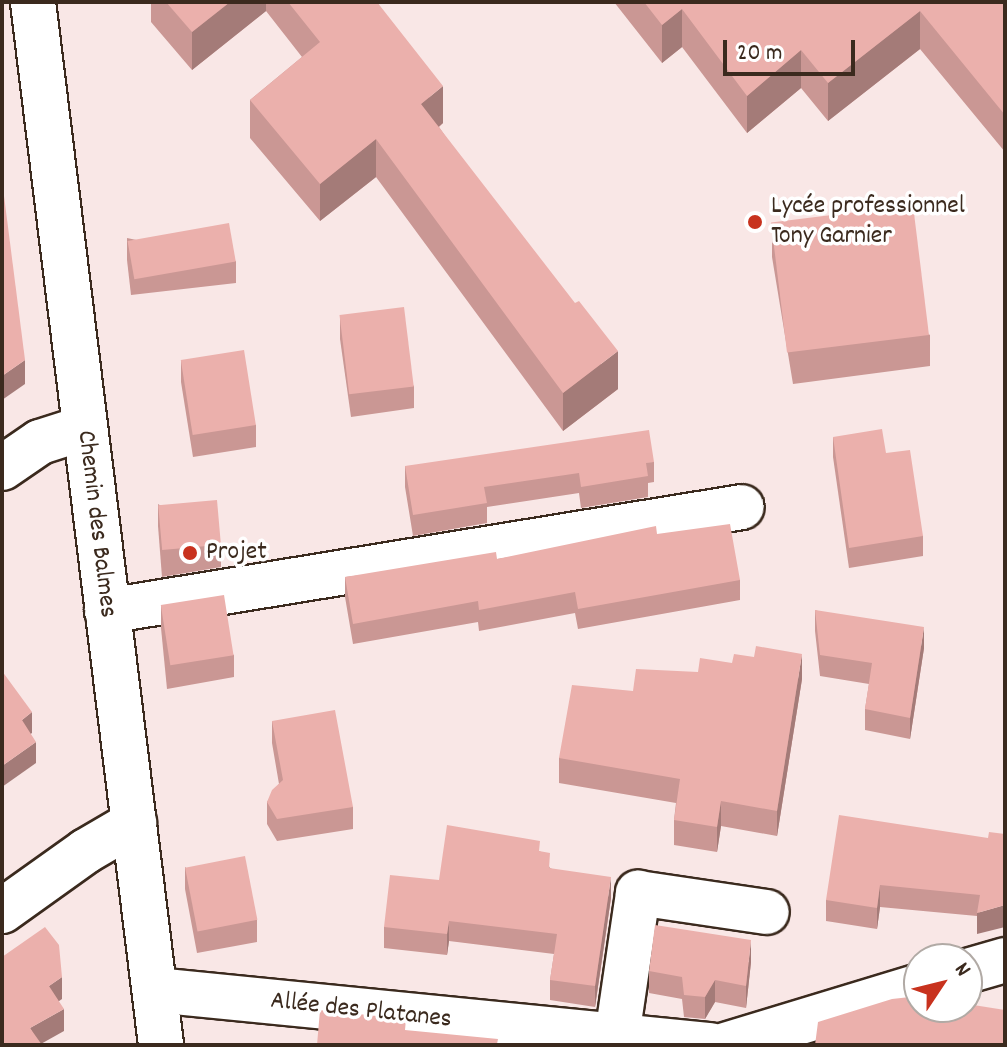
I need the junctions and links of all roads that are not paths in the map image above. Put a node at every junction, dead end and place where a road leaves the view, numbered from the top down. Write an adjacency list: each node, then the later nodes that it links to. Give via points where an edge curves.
1 (33, 2): 2 (street, Chemin des Balmes)
2 (84, 428): 3 (street, via 40,442); 5 (street, Chemin des Balmes)
3 (2, 468)
4 (742, 507): 5 (street)
5 (107, 611): 6 (street, Chemin des Balmes)
6 (134, 823): 7 (street); 11 (street, Chemin des Balmes)
7 (2, 911)
8 (767, 912): 13 (street, via 638,893)
9 (1005, 960): 10 (street)
10 (983, 966)
11 (155, 990): 13 (street, Allée des Platanes); 14 (street, Chemin des Balmes)
12 (903, 991): 16 (street)
13 (617, 1036): 15 (street, Allée des Platanes)
14 (161, 1045)
15 (710, 1045)
16 (725, 1045)

